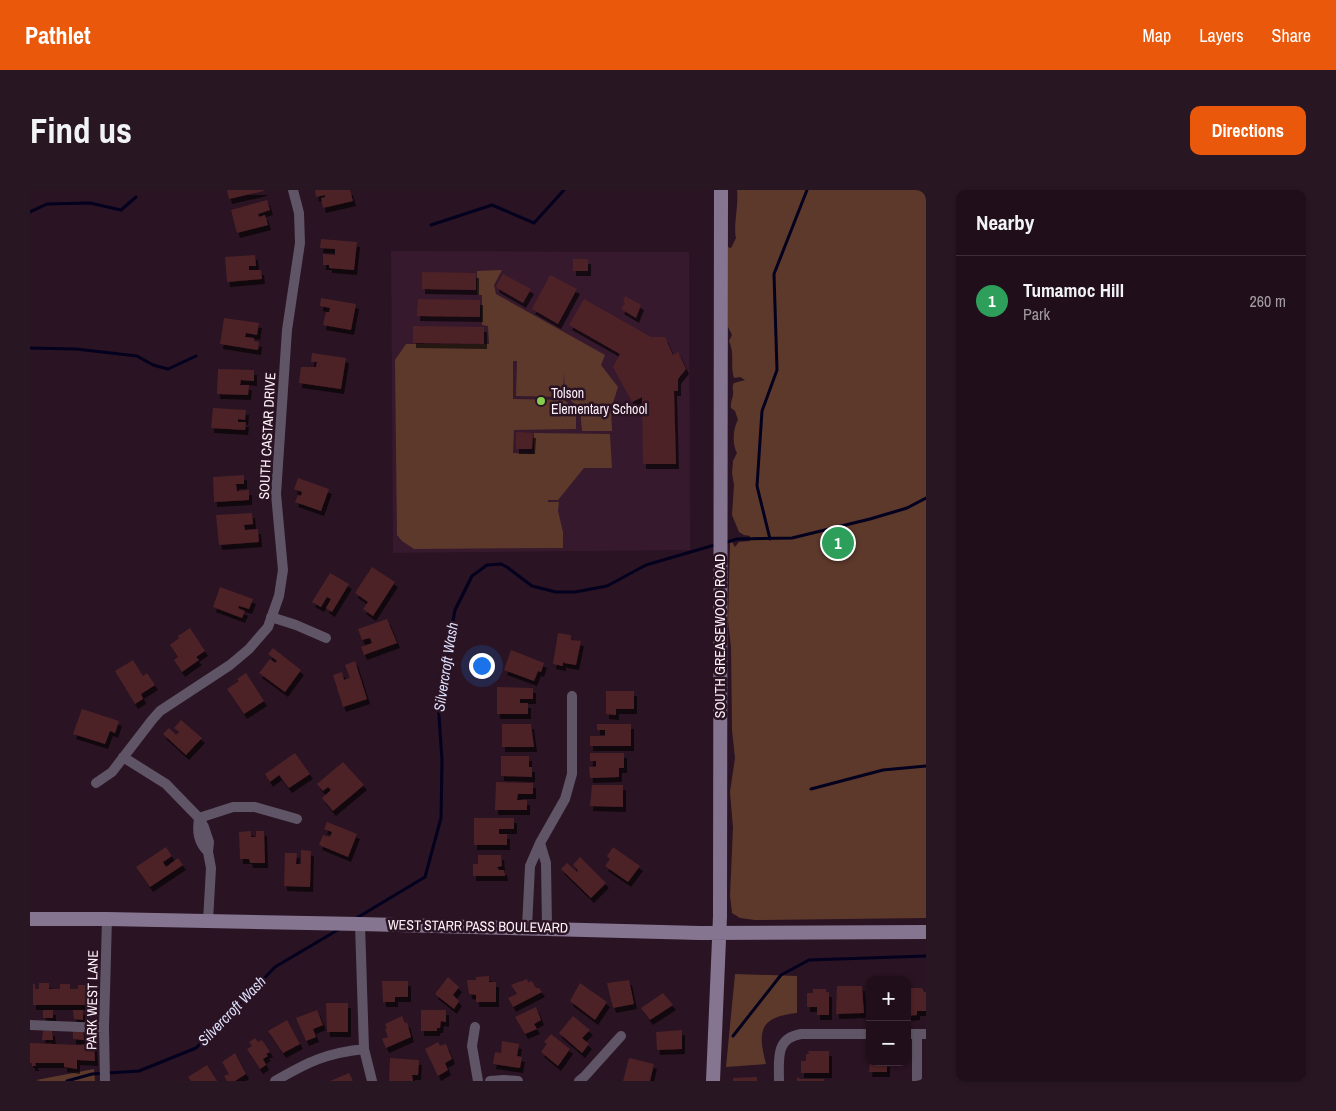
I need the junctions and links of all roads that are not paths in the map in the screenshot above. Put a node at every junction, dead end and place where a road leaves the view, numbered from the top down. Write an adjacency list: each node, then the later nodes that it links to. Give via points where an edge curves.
1 (293, 190): 3 (street, SOUTH CASTAR DRIVE, via 299,213 300,243 287,330 276,494 283,570)
2 (721, 190): 20 (main road, SOUTH GREASEWOOD ROAD)
3 (272, 617): 4 (street); 6 (street, SOUTH CASTAR DRIVE, via 268,627 249,649 160,712)
4 (326, 638)
5 (572, 696): 10 (street, via 572,774 565,799)
6 (124, 757): 7 (street, SOUTH CASTAR DRIVE, via 112,772); 8 (street, via 166,784)
7 (96, 783)
8 (199, 818): 9 (street, via 233,807 256,807); 15 (street, via 209,842)
9 (297, 819)
10 (540, 843): 11 (street, via 546,863); 12 (street, via 530,866)
11 (546, 881): 12 (street); 18 (street)
12 (528, 882): 17 (street)
13 (30, 919): 14 (main road, WEST STARR PASS BOULEVARD)
14 (107, 919): 15 (main road, WEST STARR PASS BOULEVARD); 23 (street, PARK WEST LANE)
15 (208, 921): 16 (main road, WEST STARR PASS BOULEVARD)
16 (360, 924): 17 (main road, WEST STARR PASS BOULEVARD); 27 (street)
17 (527, 927): 18 (main road, WEST STARR PASS BOULEVARD)
18 (547, 928): 20 (main road, WEST STARR PASS BOULEVARD)
19 (926, 932): 20 (main road, WEST STARR PASS BOULEVARD)
20 (719, 933): 35 (main road, SOUTH GREASEWOOD ROAD)
21 (30, 1026): 23 (street)
22 (476, 1027): 31 (street, via 472,1046)
23 (104, 1028): 28 (street, PARK WEST LANE)
24 (866, 1034): 36 (street, via 801,1034 786,1039 779,1054)
25 (917, 1034): 37 (street)
26 (621, 1036): 34 (street)
27 (364, 1050): 29 (street, via 339,1052 312,1061); 30 (street)
28 (105, 1081)
29 (275, 1081)
30 (372, 1081)
31 (478, 1081)
32 (490, 1081): 33 (street)
33 (518, 1081)
34 (578, 1081)
35 (713, 1081)
36 (779, 1081)
37 (917, 1081)

